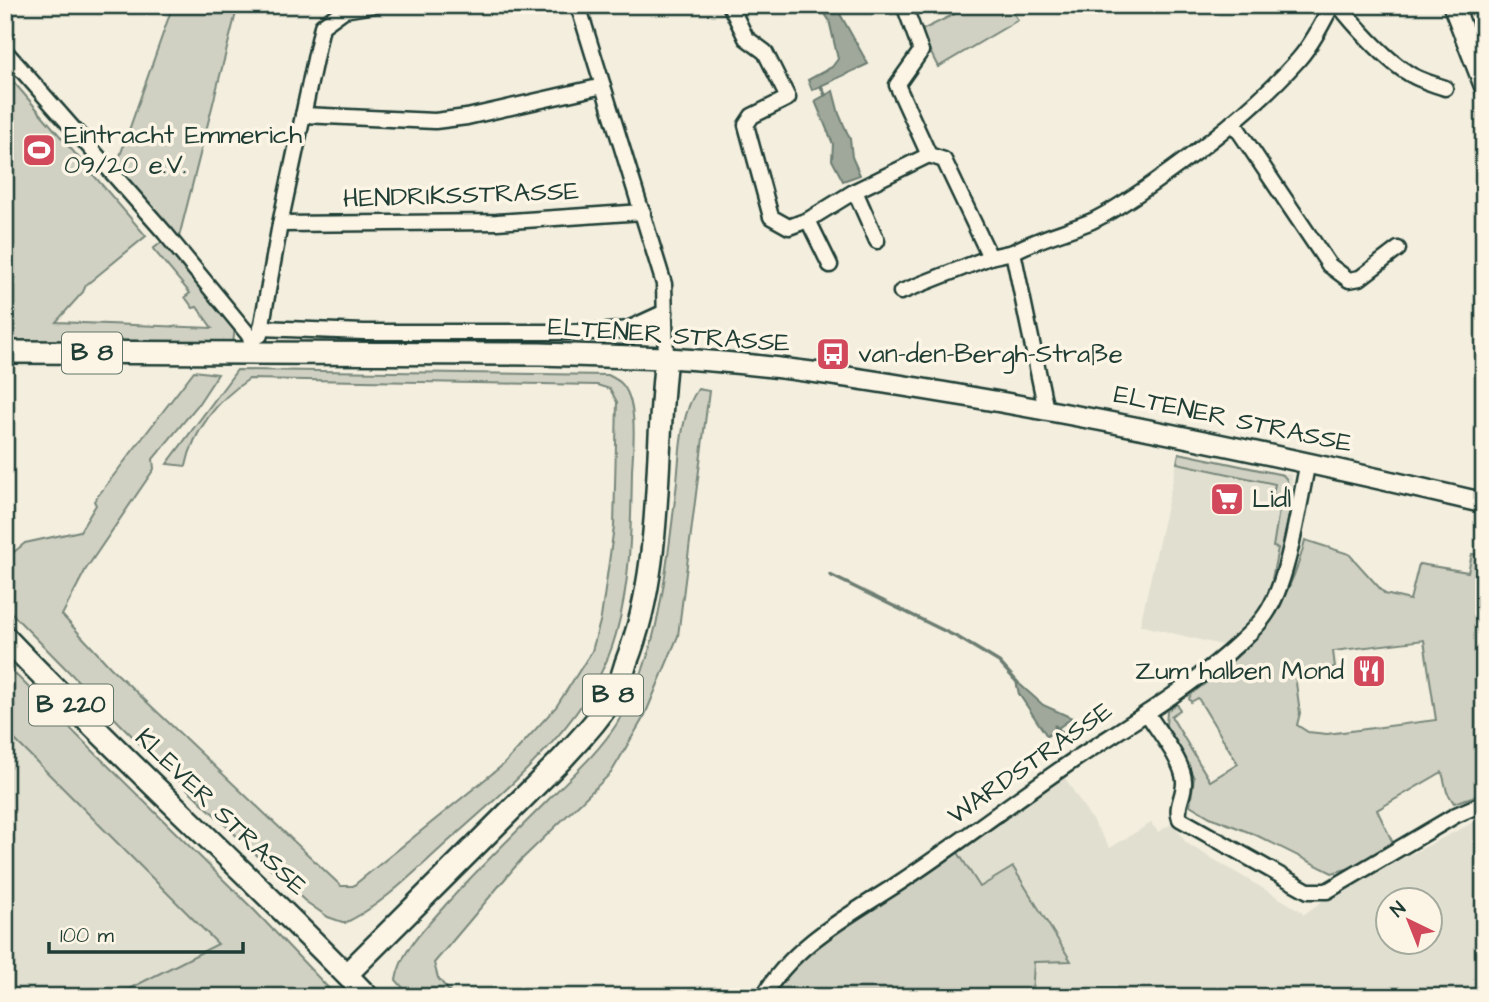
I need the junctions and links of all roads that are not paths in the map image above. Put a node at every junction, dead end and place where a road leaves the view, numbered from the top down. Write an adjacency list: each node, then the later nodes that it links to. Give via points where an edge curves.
1 (374, 5): 12 (street, via 344,10 322,26)
2 (578, 5): 10 (street)
3 (730, 5): 17 (street, via 746,38 765,52 788,98 752,116 746,125 771,217 789,226)
4 (904, 5): 14 (street, via 921,51 897,85)
5 (1332, 5): 13 (street, via 1298,59)
6 (1339, 5): 11 (street, via 1404,71)
7 (1453, 5): 9 (main road)
8 (5, 51): 28 (street, via 215,294)
9 (1484, 85)
10 (603, 86): 12 (street, via 435,121); 16 (street)
11 (1445, 88)
12 (303, 115): 18 (street)
13 (1233, 122): 20 (street, via 1329,265 1349,280 1360,278); 21 (street, via 1130,199 1093,220)
14 (929, 155): 15 (street); 22 (street, via 944,160)
15 (855, 191): 17 (street); 19 (street)
16 (642, 212): 18 (street, HENDRIKSSTRASSE, via 496,222); 25 (street, via 664,284)
17 (808, 220): 23 (street)
18 (280, 224): 26 (street)
19 (877, 241)
20 (1398, 248)
21 (1013, 252): 22 (street); 30 (street)
22 (990, 257): 24 (street)
23 (830, 265)
24 (901, 292)
25 (665, 312): 26 (street, ELTENER STRASSE, via 628,329 600,332); 29 (street)
26 (261, 328): 28 (street)
27 (5, 352): 28 (main road, ELTENER STRASSE / B 8)
28 (258, 353): 29 (main road, ELTENER STRASSE / B 8)
29 (666, 358): 30 (main road, ELTENER STRASSE, via 867,379); 36 (main road, B 8, via 646,596 615,692 562,759)
30 (1046, 410): 31 (main road, ELTENER STRASSE)
31 (1308, 462): 32 (main road, ELTENER STRASSE); 34 (street, WARDSTRASSE, via 1278,589 1266,614 1205,673)
32 (1484, 503)
33 (5, 637): 36 (main road, KLEVER STRASSE / B 220)
34 (1147, 713): 35 (street, via 1184,778 1180,819 1308,891 1327,891); 38 (street, WARDSTRASSE, via 807,944 774,977)
35 (1484, 803)
36 (346, 974): 37 (main road, KLEVER STRASSE / B 220)
37 (368, 997)
38 (763, 997)

